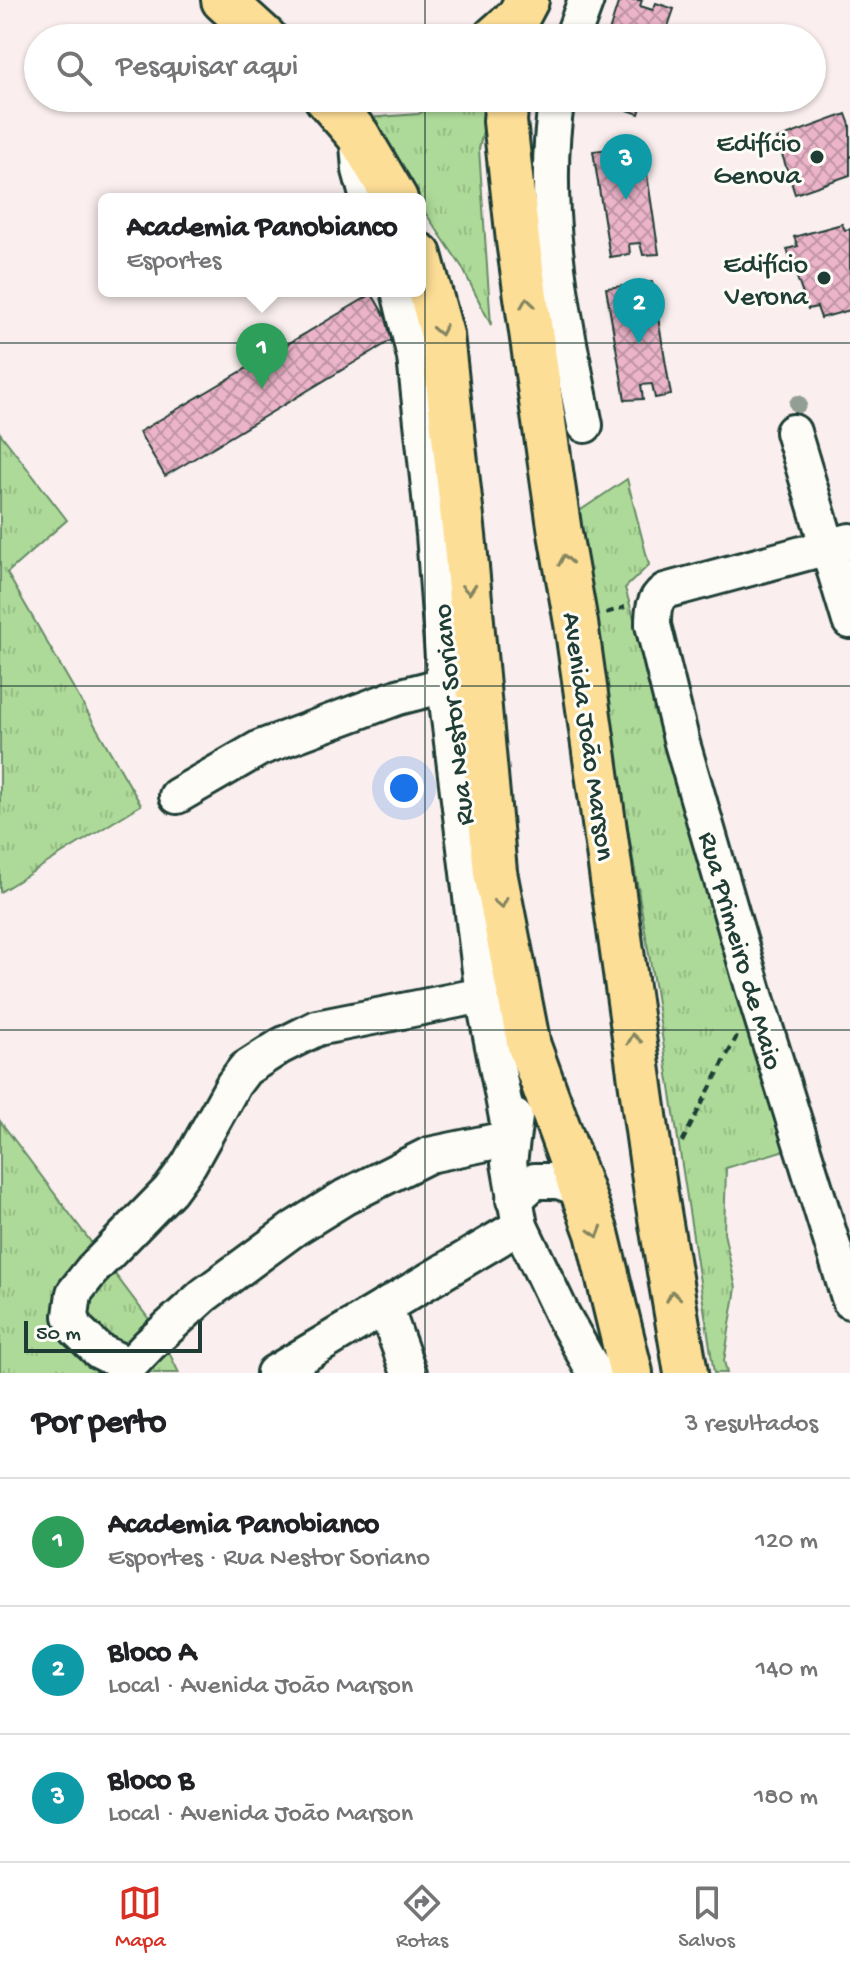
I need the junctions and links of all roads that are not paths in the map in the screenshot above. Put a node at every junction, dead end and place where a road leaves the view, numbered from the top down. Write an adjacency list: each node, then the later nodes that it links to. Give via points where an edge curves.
1 (223, 0): 3 (main road)
2 (586, 0): 4 (street)
3 (250, 24)
4 (577, 24)
5 (338, 112): 8 (main road)
6 (506, 112): 30 (main road, Avenida João Marson, one-way to 6, via 518,241)
7 (555, 112): 13 (street, via 554,237)
8 (358, 135): 9 (street); 10 (main road)
9 (366, 193)
10 (392, 193)
11 (426, 277): 20 (main road, one-way to 20, via 442,335 495,872)
12 (400, 297): 17 (street, Rua Nestor Soriano, via 417,371)
13 (585, 425)
14 (793, 432): 15 (street)
15 (839, 544): 16 (street); 24 (street, Rua Primeiro de Maio, via 675,587 657,597 653,612 655,639 686,758)
16 (850, 621)
17 (445, 685): 18 (street, via 260,748); 19 (street, Rua Nestor Soriano)
18 (177, 796)
19 (483, 995): 21 (street, Rua Nestor Soriano); 21 (street, via 317,1028 245,1069 170,1190 74,1293 71,1316 76,1329 99,1351 129,1366 204,1295 345,1197 429,1155)
20 (529, 1046): 21 (street); 22 (main road)
21 (511, 1138): 23 (street)
22 (581, 1189): 23 (street, via 535,1181); 29 (main road, one-way to 29)
23 (517, 1213): 25 (street); 28 (street)
24 (850, 1301)
25 (385, 1307): 26 (street); 27 (street)
26 (274, 1373)
27 (409, 1373)
28 (595, 1373)
29 (631, 1373)
30 (686, 1373)

